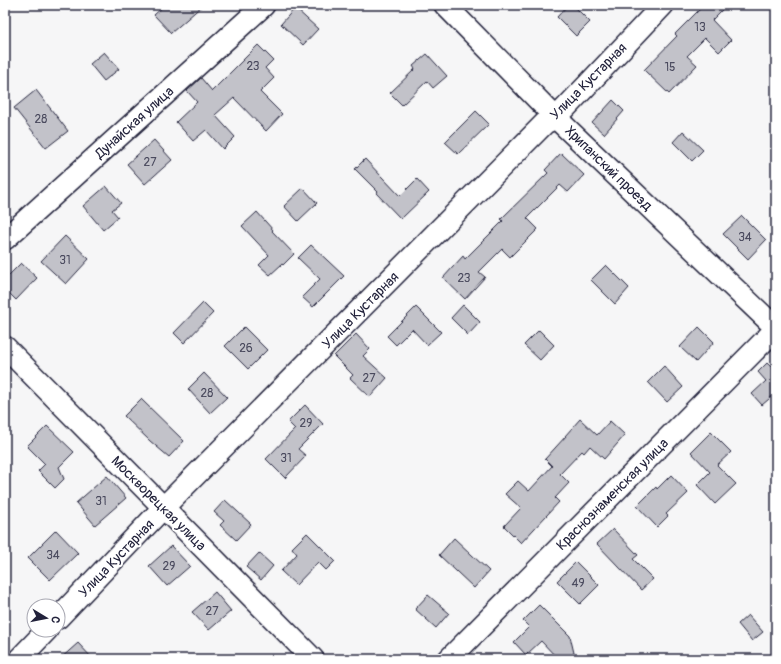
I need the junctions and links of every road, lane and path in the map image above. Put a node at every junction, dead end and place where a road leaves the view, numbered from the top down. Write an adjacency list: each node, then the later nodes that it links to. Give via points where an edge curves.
1 (264, 5): 5 (street, Дунайская улица)
2 (445, 5): 4 (street, Хрипанский проезд)
3 (663, 5): 4 (street, Улица Кустарная)
4 (556, 118): 6 (street, Хрипанский проезд); 8 (street, Улица Кустарная, via 545,123)
5 (5, 239)
6 (776, 329): 13 (street, Краснознаменская улица)
7 (5, 346): 8 (street, Москворецкая улица)
8 (163, 508): 9 (street, Улица Кустарная); 12 (street, Москворецкая улица)
9 (66, 610)
10 (39, 638): 11 (street)
11 (19, 659)
12 (313, 659)
13 (448, 659)

